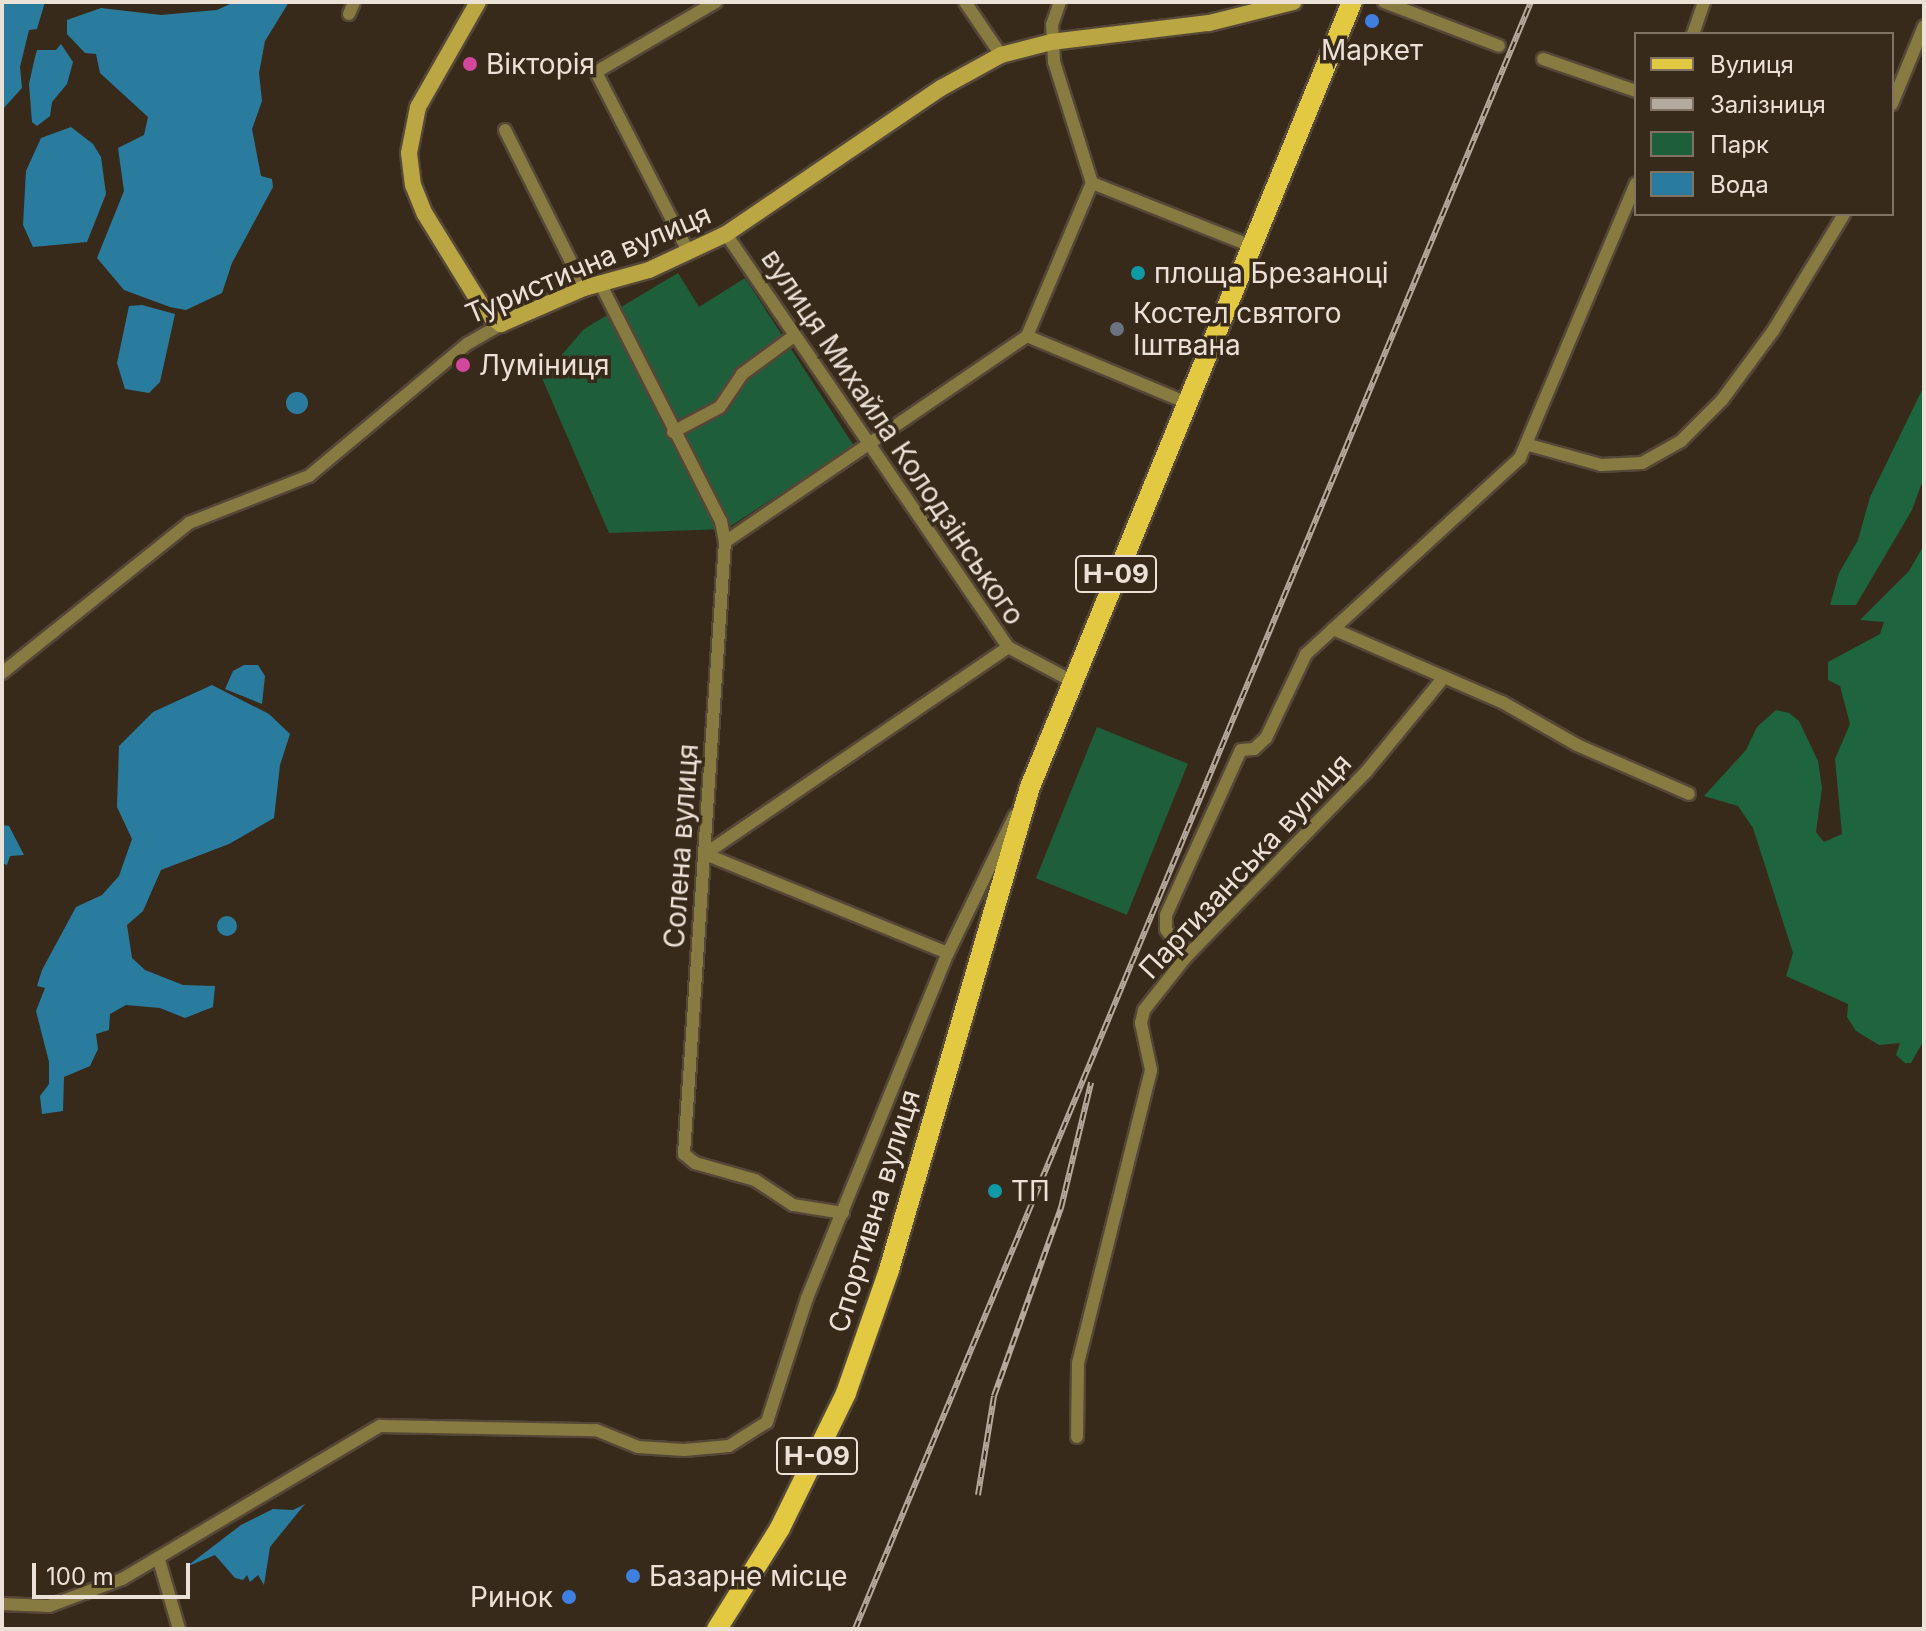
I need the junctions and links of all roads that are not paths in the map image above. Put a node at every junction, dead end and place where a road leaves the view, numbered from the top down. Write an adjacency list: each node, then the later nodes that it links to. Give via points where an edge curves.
1 (478, 2): 25 (street, via 418,107 409,153 413,185 425,214 486,313)
2 (716, 2): 23 (street, via 596,72)
3 (965, 2): 13 (street)
4 (1060, 2): 11 (street)
5 (1293, 2): 11 (street, Туристична вулиця, via 1209,23)
6 (1352, 2): 22 (main road, Спортивна вулиця / Н-09)
7 (1384, 2): 12 (street)
8 (1704, 2): 10 (street)
9 (1924, 26): 16 (street)
10 (1694, 32)
11 (1051, 42): 13 (street, Туристична вулиця); 18 (street)
12 (1499, 46)
13 (1001, 55): 21 (street, Туристична вулиця, via 941,88)
14 (1543, 59): 15 (street)
15 (1634, 90)
16 (1894, 99)
17 (505, 130): 24 (street)
18 (1092, 183): 22 (street); 27 (street)
19 (1634, 188): 31 (street)
20 (1843, 216): 31 (street, via 1773,331 1722,400 1681,441 1642,463 1601,465)
21 (726, 234): 23 (street, Туристична вулиця); 26 (street, вулиця Михайла Колодзінського)
22 (1251, 246): 28 (main road, Спортивна вулиця / Н-09)
23 (689, 253): 24 (street, Туристична вулиця)
24 (592, 286): 25 (street, Туристична вулиця); 29 (street)
25 (501, 324): 35 (street, Туристична вулиця, via 467,344 309,476 189,523)
26 (794, 336): 29 (street, via 742,374 720,407); 30 (street, вулиця Михайла Колодзінського)
27 (1027, 336): 28 (street); 30 (street)
28 (1187, 403): 37 (main road, Спортивна вулиця / Н-09)
29 (673, 432): 32 (street, via 721,521)
30 (868, 445): 32 (street); 34 (street, вулиця Михайла Колодзінського)
31 (1529, 445): 33 (street)
32 (725, 542): 40 (street, Солена вулиця)
33 (1333, 629): 36 (street); 42 (street, via 1306,654 1266,738 1254,749 1241,750 1172,901 1166,929)
34 (1008, 647): 37 (street, вулиця Михайла Колодзінського); 40 (street)
35 (2, 673)
36 (1444, 677): 39 (street); 42 (street, Партизанська вулиця, via 1366,772)
37 (1072, 681): 38 (main road, Спортивна вулиця / Н-09)
38 (1030, 787): 41 (street, Спортивна вулиця); 48 (main road, Спортивна вулиця / Н-09, via 889,1270 846,1393 812,1468)
39 (1689, 794)
40 (705, 854): 41 (street); 43 (street, Солена вулиця, via 684,1154 695,1163 755,1180 793,1205)
41 (948, 953): 43 (street, Спортивна вулиця)
42 (1186, 957): 44 (street, Партизанська вулиця, via 1144,1010 1141,1023 1151,1070 1078,1363)
43 (843, 1213): 45 (street, Спортивна вулиця, via 807,1298 767,1422 729,1446 638,1447 596,1430 380,1426)
44 (1077, 1437)
45 (159, 1560): 46 (street, via 92,1593 49,1606); 47 (street)
46 (2, 1604)
47 (179, 1629)
48 (717, 1629)

